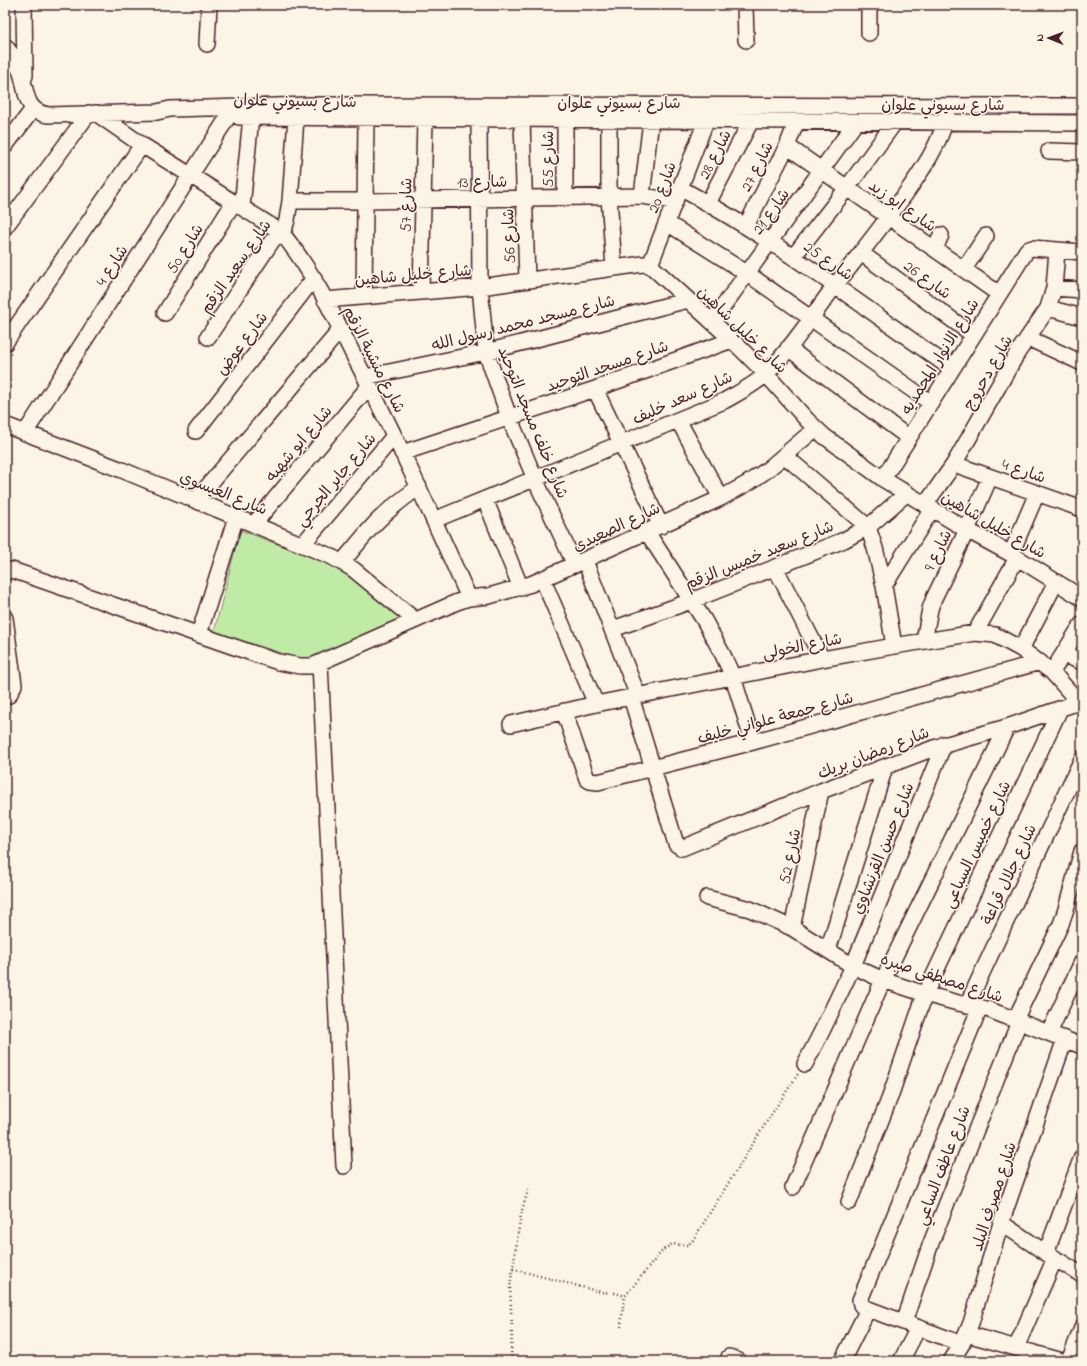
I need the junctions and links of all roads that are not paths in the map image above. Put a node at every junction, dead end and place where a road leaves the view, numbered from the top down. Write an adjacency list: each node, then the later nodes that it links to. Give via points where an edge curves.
1 (24, 5): 9 (street)
2 (209, 5): 7 (street)
3 (746, 5): 6 (street)
4 (869, 5): 5 (street)
5 (869, 33)
6 (746, 40)
7 (207, 44)
8 (8, 56): 9 (street, via 21,72)
9 (25, 90): 12 (street, via 27,99)
10 (949, 106): 11 (street, شارع بسيوني علوان); 13 (street, شارع بسيوني علوان, via 310,105 170,109); 30 (street, شارع سعد خليف)
11 (1082, 106)
12 (34, 109): 14 (street, شارع بسيوني علوان, via 48,115); 33 (street)
13 (157, 112): 14 (street, شارع بسيوني علوان); 15 (street, شارع بسيوني علوان, via 165,115)
14 (92, 113): 32 (street, شارع منشية الزقم); 55 (street)
15 (228, 117): 16 (street, شارع بسيوني علوان); 38 (street, شارع 4)
16 (251, 117): 17 (street, شارع بسيوني علوان); 51 (street)
17 (296, 118): 18 (street, شارع بسيوني علوان); 47 (street, شارع سعيد الزقم)
18 (366, 118): 19 (street, شارع بسيوني علوان); 48 (street)
19 (425, 119): 20 (street, شارع بسيوني علوان); 46 (street, شارع 57)
20 (479, 119): 21 (street, شارع بسيوني علوان); 45 (street, شارع خلف مسجد التوحيد)
21 (522, 120): 22 (street, شارع بسيوني علوان); 43 (street, شارع 56)
22 (565, 120): 23 (street, شارع بسيوني علوان); 44 (street, شارع 55)
23 (609, 120): 24 (street, شارع بسيوني علوان); 42 (street)
24 (652, 120): 25 (street, شارع بسيوني علوان); 41 (street)
25 (706, 120): 26 (street, شارع بسيوني علوان); 39 (street, شارع 20)
26 (751, 121): 27 (street, شارع بسيوني علوان); 50 (street, شارع 28)
27 (797, 121): 28 (street, شارع بسيوني علوان); 34 (street, شارع 27)
28 (856, 122): 29 (street, شارع بسيوني علوان); 37 (street, شارع 21)
29 (895, 122): 30 (street, شارع بسيوني علوان); 40 (street)
30 (946, 122): 31 (street, شارع بسيوني علوان); 52 (street, شارع سعد خليف, via 922,169)
31 (1082, 123)
32 (142, 145): 38 (street, شارع منشية الزقم); 90 (street)
33 (5, 146)
34 (787, 146): 37 (street, شارع ابو زيد); 54 (street, شارع 27)
35 (1049, 151): 36 (street)
36 (1082, 152)
37 (821, 170): 40 (street, شارع ابو زيد); 59 (street, شارع 21)
38 (191, 176): 51 (street, شارع منشية الزقم); 104 (street, شارع 4)
39 (680, 188): 49 (street, شارع 20); 50 (street, شارع 25)
40 (847, 188): 52 (street, شارع ابو زيد); 64 (street)
41 (642, 196): 42 (street, شارع 13); 49 (street, شارع 13)
42 (609, 197): 44 (street, شارع 13); 66 (street)
43 (525, 198): 44 (street, شارع 13); 45 (street, شارع 13); 70 (street, شارع 56)
44 (565, 198)
45 (480, 199): 46 (street, شارع 13); 72 (street, شارع خلف مسجد التوحيد)
46 (423, 200): 48 (street, شارع 13); 75 (street, شارع 57)
47 (290, 201): 48 (street, شارع 13); 56 (street, شارع سعيد الزقم, via 285,228)
48 (366, 201): 77 (street)
49 (675, 202): 53 (street, شارع 20)
50 (708, 203): 54 (street, شارع 25)
51 (238, 205): 56 (street, شارع منشية الزقم); 81 (street, شارع 50)
52 (889, 217): 60 (street, شارع ابو زيد); 63 (street, شارع سعد خليف)
53 (667, 222): 65 (street, شارع 20); 68 (street)
54 (746, 226): 59 (street, شارع 25)
55 (5, 227)
56 (281, 232): 69 (street, شارع منشية الزقم); 87 (street, شارع سعيد الزقم, via 272,241)
57 (941, 235): 60 (street)
58 (986, 236): 67 (street)
59 (770, 242): 64 (street, شارع 25); 68 (street, شارع 21)
60 (935, 249): 67 (street, شارع ابو زيد)
61 (1057, 251): 62 (street); 73 (street, شارع دحروج); 76 (street, شارع الانوار المحمديه, via 1032,248 1027,250)
62 (1082, 252)
63 (861, 253): 71 (street, شارع سعد خليف); 86 (street, شارع 26)
64 (793, 258): 71 (street, شارع 25)
65 (650, 265): 66 (street, شارع خليل شاهين); 79 (street, شارع خليل شاهين)
66 (614, 268): 70 (street, شارع خليل شاهين)
67 (964, 270): 76 (street, شارع ابو زيد)
68 (748, 274): 83 (street); 84 (street, شارع 21)
69 (314, 278): 78 (street, شارع منشية الزقم); 103 (street, شارع عوض)
70 (527, 280): 72 (street, شارع خليل شاهين)
71 (835, 286): 83 (street, شارع سعد خليف); 94 (street, شارع 25)
72 (480, 287): 75 (street, شارع خليل شاهين); 92 (street, شارع خلف مسجد التوحيد)
73 (1054, 288): 74 (street); 80 (street, شارع دحروج)
74 (1082, 290)
75 (421, 291): 77 (street, شارع خليل شاهين)
76 (999, 294): 86 (street, شارع الانوار المحمديه)
77 (364, 296): 78 (street, شارع خليل شاهين)
78 (325, 300): 85 (street, شارع منشية الزقم)
79 (688, 300): 84 (street, شارع خليل شاهين); 92 (street, شارع مسجد محمد رسول الله)
80 (1048, 308): 82 (street); 88 (street, شارع دحروج)
81 (165, 313)
82 (1082, 317)
83 (811, 318): 91 (street, شارع سعد خليف); 98 (street)
84 (712, 322): 89 (street, شارع خليل شاهين)
85 (341, 329): 96 (street, شارع منشية الزقم); 119 (street)
86 (973, 335): 94 (street, شارع الانوار المحمديه)
87 (208, 336)
88 (1028, 338): 93 (street); 110 (street, شارع دحروج)
89 (732, 340): 95 (street, شارع خليل شاهين); 97 (street, شارع مسجد التوحيد)
90 (5, 344)
91 (788, 348): 95 (street, شارع سعد خليف); 106 (street)
92 (486, 352): 96 (street, شارع مسجد محمد رسول الله); 99 (street, شارع خلف مسجد التوحيد)
93 (1082, 363)
94 (952, 369): 98 (street, شارع الانوار المحمديه)
95 (766, 374): 100 (street, شارع سعد خليف, via 724,401); 102 (street, شارع خليل شاهين)
96 (367, 381): 105 (street, شارع منشية الزقم); 124 (street, شارع ابو شهبه)
97 (595, 389): 99 (street, شارع مسجد التوحيد); 107 (street)
98 (931, 403): 106 (street, شارع الانوار المحمديه)
99 (509, 417): 108 (street, شارع مسجد التوحيد); 112 (street, شارع خلف مسجد التوحيد)
100 (678, 420): 107 (street, شارع سعد خليف); 117 (street)
101 (5, 425): 104 (street, شارع العيسوي)
102 (815, 429): 109 (street, شارع الصعيدى); 113 (street, شارع خليل شاهين)
103 (196, 431)
104 (25, 433): 119 (street, شارع العيسوي)
105 (394, 436): 108 (street, شارع منشية الزقم); 129 (street, شارع جابر الجرحي)
106 (909, 438): 113 (street, شارع الانوار المحمديه)
107 (621, 443): 112 (street, شارع سعد خليف); 125 (street)
108 (402, 453): 114 (street, شارع منشية الزقم)
109 (785, 456): 117 (street, شارع الصعيدى, via 748,483); 126 (street)
110 (954, 464): 111 (street, شارع 4); 120 (street, شارع دحروج)
111 (990, 477): 116 (street, شارع 4); 127 (street, شارع 9)
112 (535, 479): 118 (street, شارع سعد خليف); 132 (street, شارع خلف مسجد التوحيد)
113 (883, 479): 115 (street, شارع خليل شاهين)
114 (419, 487): 123 (street, شارع منشية الزقم); 131 (street, via 382,517)
115 (907, 493): 120 (street, شارع خليل شاهين); 126 (street, شارع سعيد خميس الزقم)
116 (1037, 493): 121 (street, شارع 4); 130 (street)
117 (720, 498): 125 (street, شارع الصعيدى)
118 (485, 499): 123 (street, شارع سعد خليف); 138 (street)
119 (196, 500): 122 (street, شارع العيسوي)
120 (929, 507): 127 (street, شارع خليل شاهين); 137 (street, شارع دحروج)
121 (1082, 509)
122 (236, 517): 124 (street, شارع العيسوي); 147 (street)
123 (434, 520): 139 (street, شارع منشية الزقم)
124 (254, 524): 129 (street, شارع العيسوي)
125 (661, 526): 128 (street, شارع الصعيدى)
126 (868, 527): 133 (street, شارع سعيد خميس الزقم, via 844,540); 137 (street)
127 (967, 530): 130 (street, شارع خليل شاهين); 148 (street, شارع 9, via 930,609)
128 (647, 532): 132 (street, شارع الصعيدى); 141 (street)
129 (303, 544): 131 (street, شارع العيسوي)
130 (1014, 556): 136 (street, شارع خليل شاهين); 146 (street)
131 (342, 562): 143 (street, شارع العيسوي)
132 (580, 563): 135 (street, شارع الصعيدى); 145 (street, شارع خلف مسجد التوحيد)
133 (775, 566): 141 (street, شارع سعيد خميس الزقم); 152 (street)
134 (5, 572): 147 (street, شارع الصعيدى, via 12,570)
135 (543, 580): 138 (street, شارع الصعيدى); 160 (street)
136 (1056, 582): 140 (street, شارع خليل شاهين); 150 (street)
137 (884, 586): 149 (street)
138 (521, 588): 139 (street, شارع الصعيدى)
139 (469, 598): 143 (street, شارع الصعيدى)
140 (1082, 598)
141 (691, 600): 145 (street, شارع سعيد خميس الزقم); 157 (street, via 724,655)
142 (5, 618): 158 (street, via 14,685 9,695)
143 (415, 620): 155 (street, شارع الصعيدى)
144 (1082, 624): 151 (street)
145 (613, 629): 159 (street, شارع خلف مسجد التوحيد)
146 (975, 633): 148 (street, شارع الخولى); 150 (street, شارع الخولى, via 995,635)
147 (199, 634): 155 (street, شارع الصعيدى, via 278,662 300,666)
148 (924, 641): 149 (street, شارع الخولى)
149 (894, 646): 152 (street, شارع الخولى)
150 (1022, 649): 153 (street, شارع الخولى)
151 (1064, 655): 154 (street); 156 (street)
152 (822, 659): 157 (street, شارع الخولى)
153 (1040, 662): 156 (street, شارع الخولى); 166 (street, شارع جمعة علواني خليف)
154 (1082, 662)
155 (320, 663): 188 (street)
156 (1052, 672): 161 (street, شارع الخولى)
157 (733, 677): 159 (street, شارع الخولى); 166 (street)
158 (5, 696)
159 (634, 696): 160 (street, شارع الخولى); 170 (street, شارع خلف مسجد التوحيد)
160 (596, 704): 163 (street, شارع الخولى)
161 (1080, 704): 162 (street, شارع رمضان بريك)
162 (1060, 710): 165 (street, شارع رمضان بريك); 180 (street, شارع خميس السباعى)
163 (564, 711): 164 (street, شارع الخولى); 170 (street, شارع جمعة علواني خليف, via 587,779 590,781 598,782)
164 (512, 724)
165 (1007, 727): 167 (street, شارع رمضان بريك); 179 (street)
166 (753, 742): 170 (street, شارع جمعة علواني خليف)
167 (944, 744): 169 (street, شارع رمضان بريك); 178 (street, شارع حسن القرنشاوي)
168 (1082, 760): 181 (street, شارع جلال قراعة)
169 (885, 767): 171 (street, شارع رمضان بريك); 176 (street)
170 (651, 768): 172 (street, شارع خلف مسجد التوحيد, via 676,844 680,848)
171 (821, 791): 172 (street, شارع رمضان بريك); 175 (street, شارع 52)
172 (684, 847)
173 (1082, 851): 182 (street, شارع عاطف الساعي, via 1061,924)
174 (707, 898): 175 (street, شارع مصطفى صبره, via 750,909)
175 (792, 928): 176 (street, شارع مصطفى صبره)
176 (828, 950): 178 (street, شارع مصطفى صبره)
177 (1082, 962): 183 (street)
178 (853, 966): 179 (street, شارع مصطفى صبره); 186 (street, شارع حسن القرنشاوي)
179 (883, 980): 180 (street, شارع مصطفى صبره); 189 (street)
180 (925, 994): 181 (street, شارع مصطفى صبره); 190 (street, شارع خميس السباعى, via 890,1097)
181 (973, 1006): 182 (street, شارع مصطفى صبره); 194 (street, شارع جلال قراعة, via 860,1300 863,1308)
182 (1017, 1021): 183 (street, شارع مصطفى صبره); 195 (street, شارع عاطف الساعي, via 931,1243)
183 (1049, 1033): 184 (street, شارع مصطفى صبره)
184 (1065, 1039): 185 (street, شارع مصطفى صبره); 191 (street, شارع مصرف البلد)
185 (1082, 1046)
186 (805, 1064)
187 (1082, 1157): 192 (street)
188 (344, 1166)
189 (793, 1187)
190 (849, 1202)
191 (1001, 1223): 192 (street); 198 (street, شارع مصرف البلد)
192 (1050, 1255): 193 (street); 199 (street)
193 (1082, 1275)
194 (868, 1309): 195 (street); 200 (street)
195 (904, 1322): 196 (street)
196 (918, 1328): 198 (street); 201 (street)
197 (1082, 1328): 204 (street)
198 (964, 1339): 199 (street); 202 (street, شارع مصرف البلد)
199 (1016, 1348): 203 (street)
200 (842, 1361)
201 (901, 1361)
202 (951, 1361)
203 (1062, 1361)
204 (1069, 1361)

